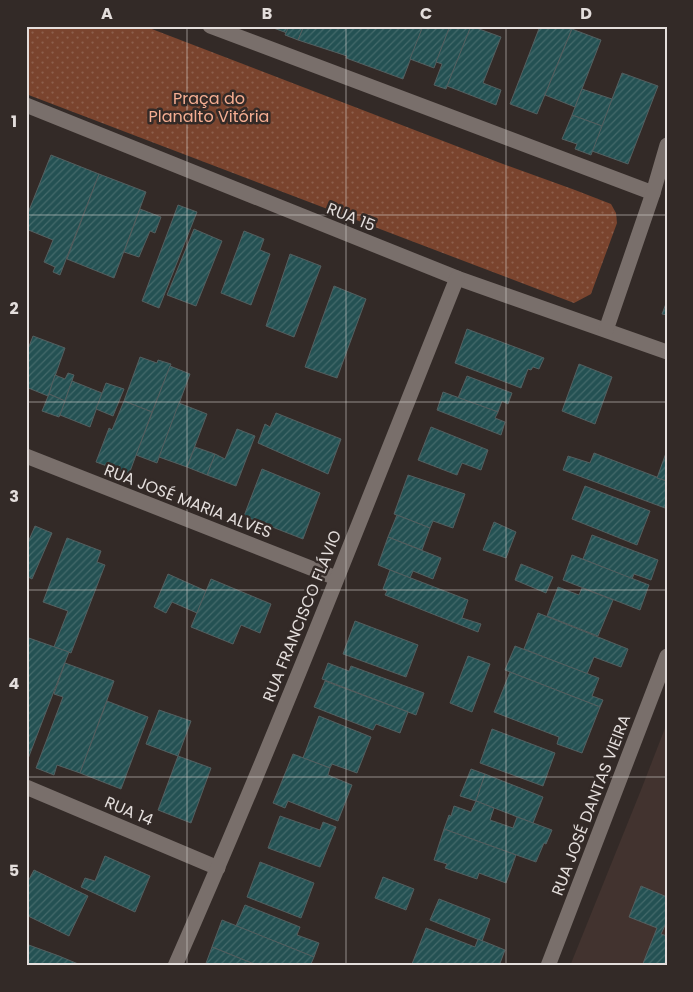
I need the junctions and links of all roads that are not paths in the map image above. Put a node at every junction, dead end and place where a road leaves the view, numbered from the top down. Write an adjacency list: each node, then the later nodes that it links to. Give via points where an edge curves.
1 (210, 26): 4 (street)
2 (26, 105): 5 (street, RUA 15)
3 (667, 145): 4 (street)
4 (654, 193): 6 (street)
5 (457, 278): 6 (street, RUA 15); 9 (street, RUA FRANCISCO FLÁVIO)
6 (606, 330): 7 (street, RUA 15)
7 (667, 352)
8 (26, 456): 9 (street, RUA JOSÉ MARIA ALVES)
9 (336, 578): 12 (street, RUA FRANCISCO FLÁVIO)
10 (667, 656): 14 (street, RUA JOSÉ DANTAS VIEIRA)
11 (26, 787): 12 (street, RUA 14)
12 (218, 868): 13 (street, RUA FRANCISCO FLÁVIO)
13 (175, 966)
14 (548, 966)

